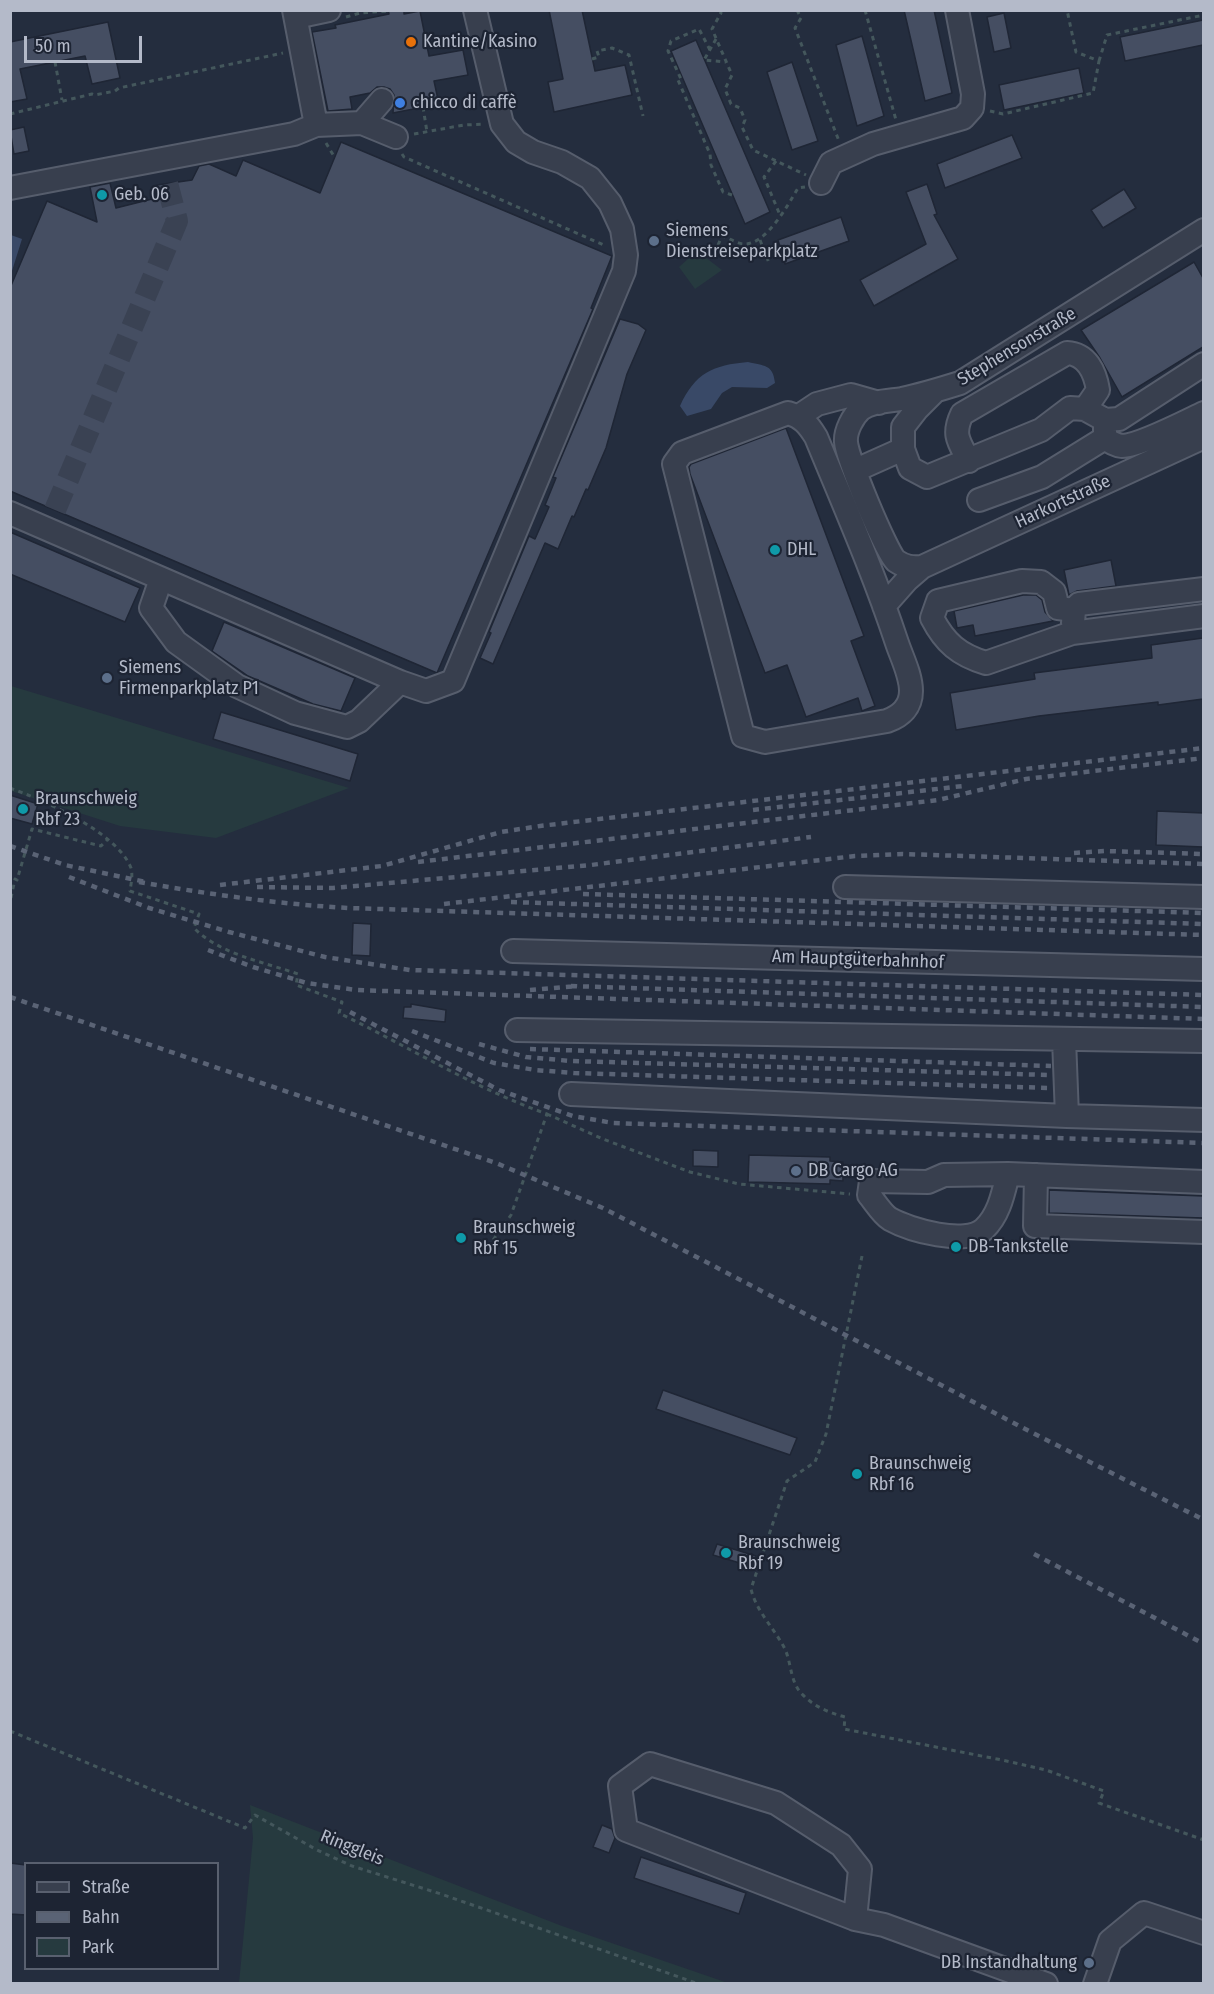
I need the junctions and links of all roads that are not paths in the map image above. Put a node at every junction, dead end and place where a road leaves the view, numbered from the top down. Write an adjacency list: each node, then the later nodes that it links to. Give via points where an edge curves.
1 (329, 10): 4 (street)
2 (476, 10): 32 (street, via 502,124 516,142 590,178 610,203 622,229 626,255 624,271 453,681 426,691)
3 (957, 10): 9 (street, via 974,94 972,108 963,118 873,144 831,162)
4 (295, 14): 7 (street)
5 (382, 100): 6 (street)
6 (362, 123): 7 (street); 8 (street)
7 (316, 125): 10 (street, via 294,134)
8 (396, 137)
9 (821, 183)
10 (10, 188)
11 (1203, 230): 13 (street, Stephensonstraße, via 960,383)
12 (1203, 364): 18 (street)
13 (937, 390): 14 (street, Stephensonstraße); 20 (street, via 903,427)
14 (879, 403): 17 (street, via 851,395 817,404); 22 (street, Stephensonstraße, via 862,409 846,434)
15 (1085, 410): 18 (street); 21 (street, via 1070,408 1041,429); 21 (street, via 1098,390 1096,377 1077,353 1067,353 962,414 956,435)
16 (1203, 413): 18 (street, via 1126,446 1114,445)
17 (799, 416): 28 (street, via 816,437); 28 (street, via 788,413 682,453 674,464 743,736 765,742 898,717 911,693 910,680)
18 (1105, 429): 23 (street, via 1042,477)
19 (1203, 437): 25 (street, Harkortstraße)
20 (903, 449): 21 (street, via 910,468 927,477); 22 (street)
21 (969, 461)
22 (856, 470): 25 (street, Stephensonstraße, via 894,559 904,566)
23 (979, 500)
24 (10, 513): 26 (street, via 51,519)
25 (922, 567): 28 (street, Harkortstraße)
26 (161, 579): 32 (street); 32 (street, via 151,608 176,642 237,686 295,713 347,727 359,721)
27 (1203, 589): 29 (street, via 1079,604)
28 (884, 606)
29 (1074, 610): 31 (street); 31 (street, via 1058,608 1054,592 1041,582 1022,581 938,601 932,618 956,649 986,663)
30 (1203, 616): 31 (street)
31 (1072, 633)
32 (400, 682)
33 (844, 887): 34 (street)
34 (1203, 897)
35 (513, 951): 36 (street, Am Hauptgüterbahnhof)
36 (1203, 969)
37 (517, 1030): 38 (street)
38 (1064, 1039): 39 (street); 41 (street)
39 (1203, 1041)
40 (571, 1094): 41 (street)
41 (1066, 1116): 42 (street)
42 (1203, 1120)
43 (1008, 1174): 43 (street, via 944,1175 928,1182 871,1181 869,1195 889,1218 919,1230 961,1238 982,1231 994,1217); 44 (street)
44 (1036, 1175): 45 (street); 46 (street, via 1035,1226)
45 (1203, 1182)
46 (1203, 1232)
47 (855, 1919): 47 (street, via 626,1830 620,1786 650,1764 776,1803 841,1845 861,1869); 49 (street, via 884,1925)
48 (1203, 1933): 50 (street, via 1144,1913 1110,1941)
49 (1046, 1983)
50 (1095, 1983)

